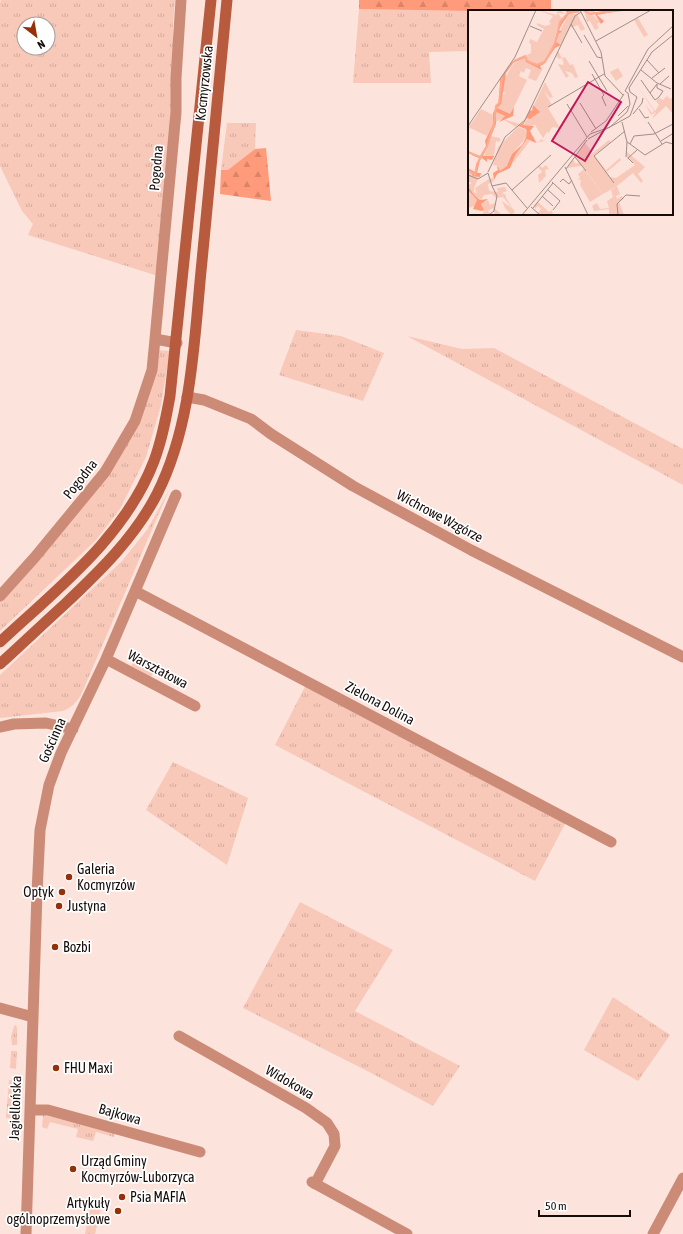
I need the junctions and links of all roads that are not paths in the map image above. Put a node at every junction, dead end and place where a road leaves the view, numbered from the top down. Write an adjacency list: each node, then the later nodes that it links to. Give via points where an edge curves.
1 (181, 0): 4 (street, Pogodna, via 176,112)
2 (211, 0): 5 (main road, Kocmyrzowska)
3 (227, 0): 6 (main road, Kocmyrzowska)
4 (155, 339): 5 (street); 9 (street, Pogodna, via 152,370 135,421 105,472)
5 (177, 343): 10 (main road, Kocmyrzowska, via 170,396 154,461 130,506 113,532 90,557)
6 (187, 397): 11 (street, Wichrowe Wzgórze, via 204,400 251,419 353,486 471,550); 13 (main road, Kocmyrzowska, via 174,453 157,494 142,518 119,550 94,576)
7 (176, 495): 8 (street, Gościnna)
8 (135, 591): 12 (street, Gościnna); 17 (street, Zielona Dolina)
9 (0, 596)
10 (0, 642)
11 (683, 657)
12 (106, 659): 14 (street, Warsztatowa); 16 (street, Gościnna)
13 (0, 664)
14 (195, 706)
15 (0, 727): 16 (street, via 46,723)
16 (73, 729): 19 (street, Gościnna, via 49,785 40,830)
17 (611, 842)
18 (0, 1008): 19 (street)
19 (33, 1016): 21 (street, Jagiellońska)
20 (179, 1036): 25 (street, Widokowa, via 306,1108 326,1123 334,1134 335,1146 314,1183)
21 (30, 1110): 22 (street, Bajkowa, via 48,1110); 24 (street, Jagiellońska)
22 (200, 1152)
23 (683, 1178): 26 (street)
24 (26, 1234)
25 (407, 1234)
26 (653, 1234)

